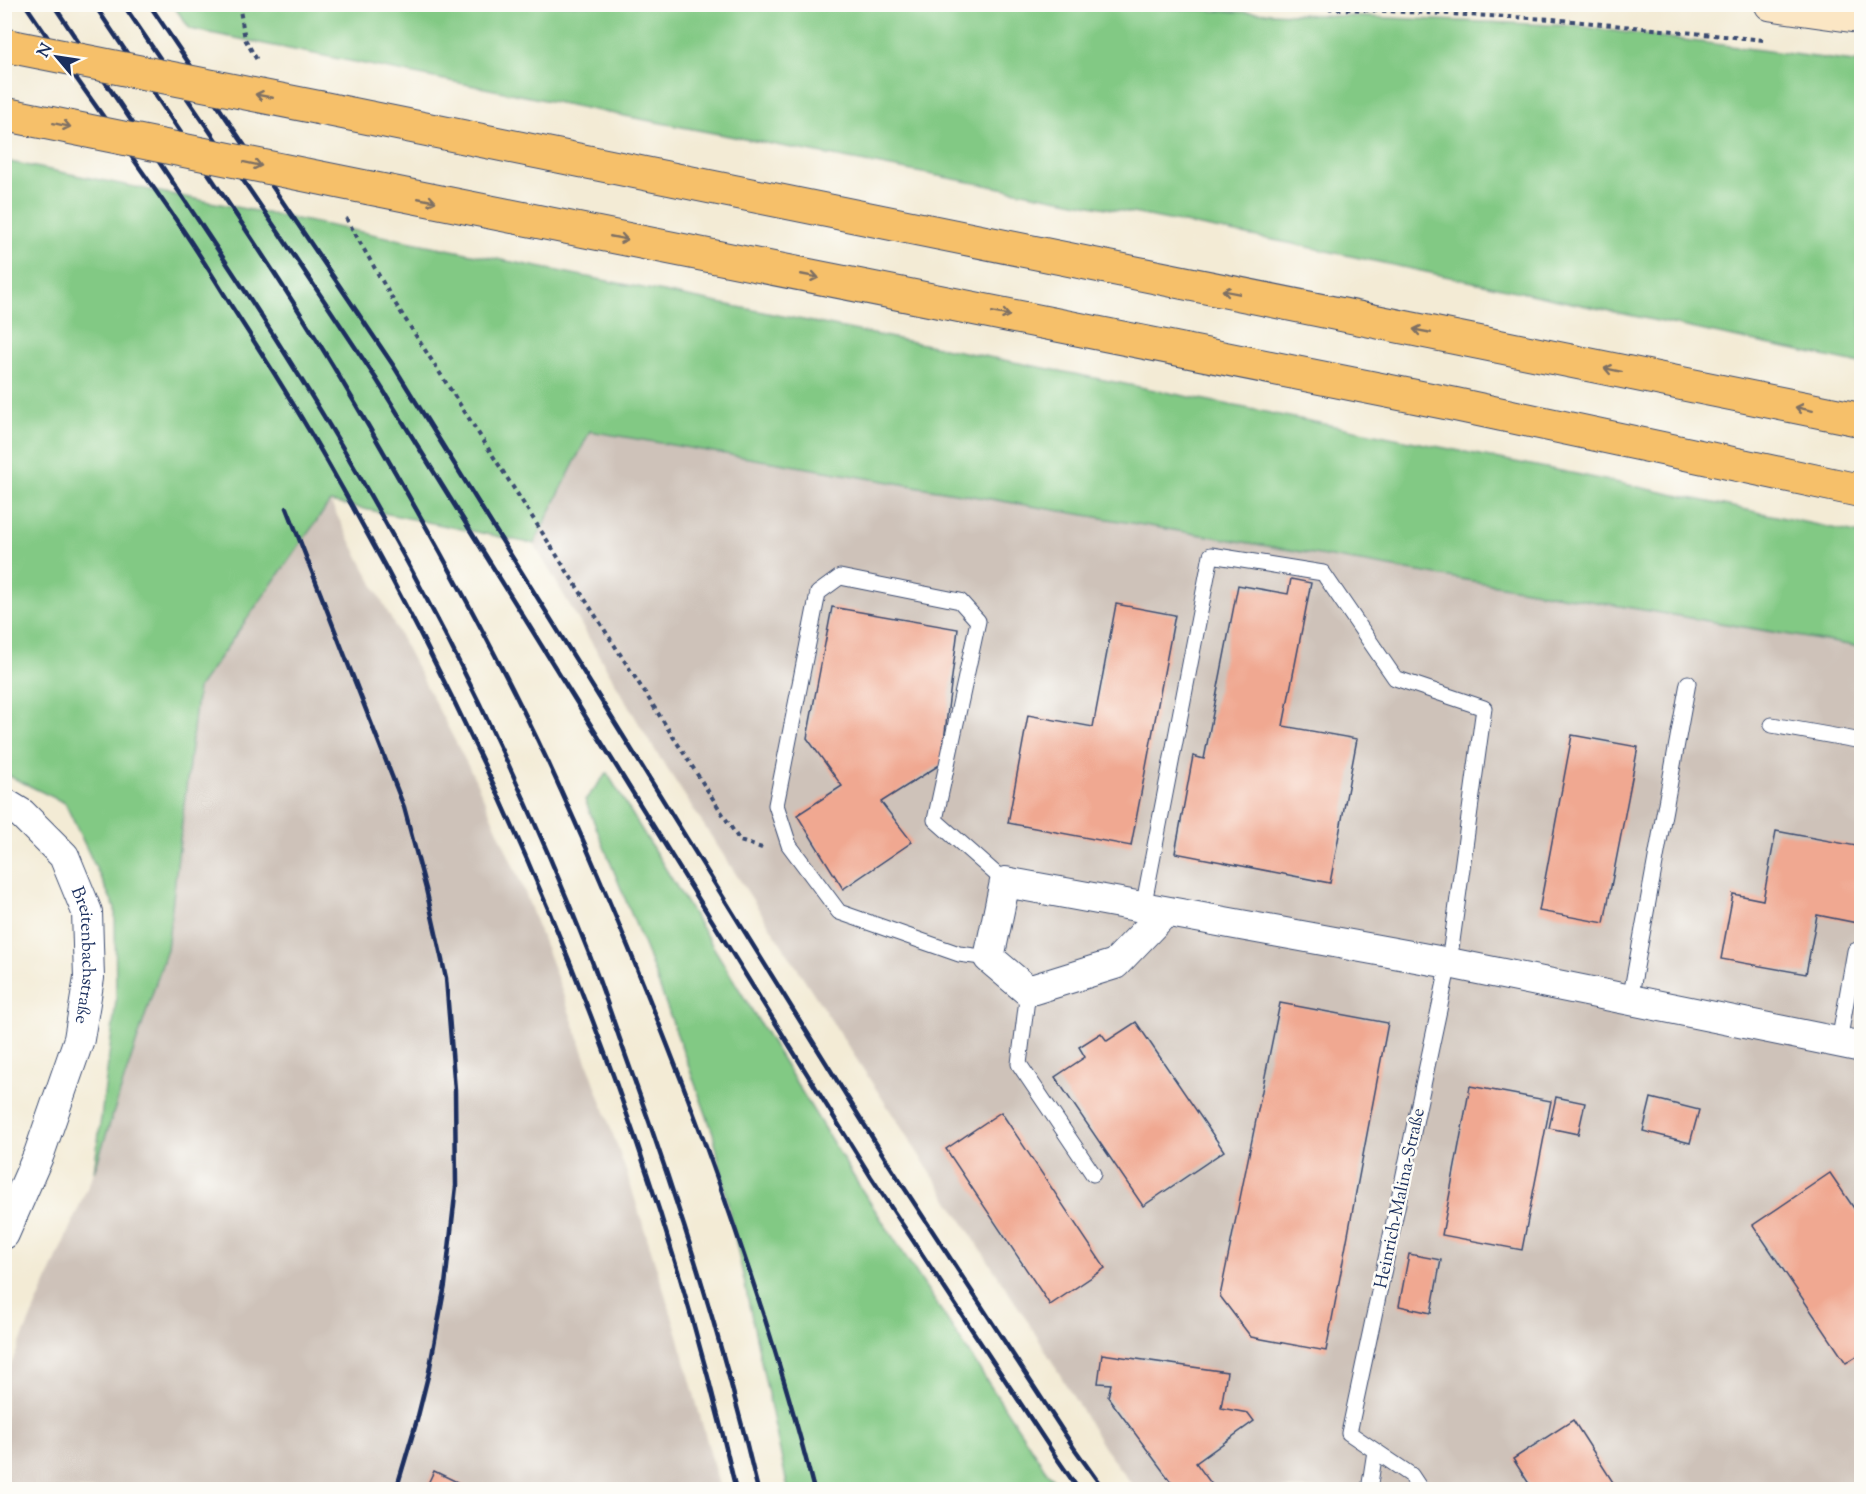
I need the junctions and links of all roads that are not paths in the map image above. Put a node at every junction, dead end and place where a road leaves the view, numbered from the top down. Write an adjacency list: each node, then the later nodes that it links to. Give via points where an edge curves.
1 (1771, 4): 2 (main road)
2 (1862, 16)
3 (4, 45): 5 (highway, one-way to 3, bridge)
4 (4, 114): 6 (highway, one-way to 6, bridge, via 1453,404)
5 (1862, 420)
6 (1862, 491)
7 (1688, 683): 17 (lane)
8 (1772, 725): 9 (lane)
9 (1862, 741)
10 (4, 803): 20 (street, Breitenbachstraße, via 22,814 64,856 87,912 89,978 79,1039 39,1154)
11 (1005, 882): 12 (street); 14 (street); 14 (lane, via 935,820 978,621 960,601 840,577 818,593 776,805 789,845 839,912 959,954)
12 (1154, 910): 15 (street); 15 (lane, Heinrich-Malina-Straße, via 1211,555 1323,573 1395,678 1484,708); 16 (street, via 1115,964)
13 (1862, 948): 18 (lane, via 1855,951)
14 (988, 958): 16 (street)
15 (1449, 963): 17 (street); 21 (lane, Heinrich-Malina-Straße, via 1349,1433)
16 (1028, 991): 19 (lane, via 1019,1064)
17 (1630, 1000): 18 (street)
18 (1850, 1045)
19 (1093, 1174)
20 (4, 1234)
21 (1375, 1451): 22 (lane); 23 (lane, via 1411,1475)
22 (1369, 1490)
23 (1420, 1490)

